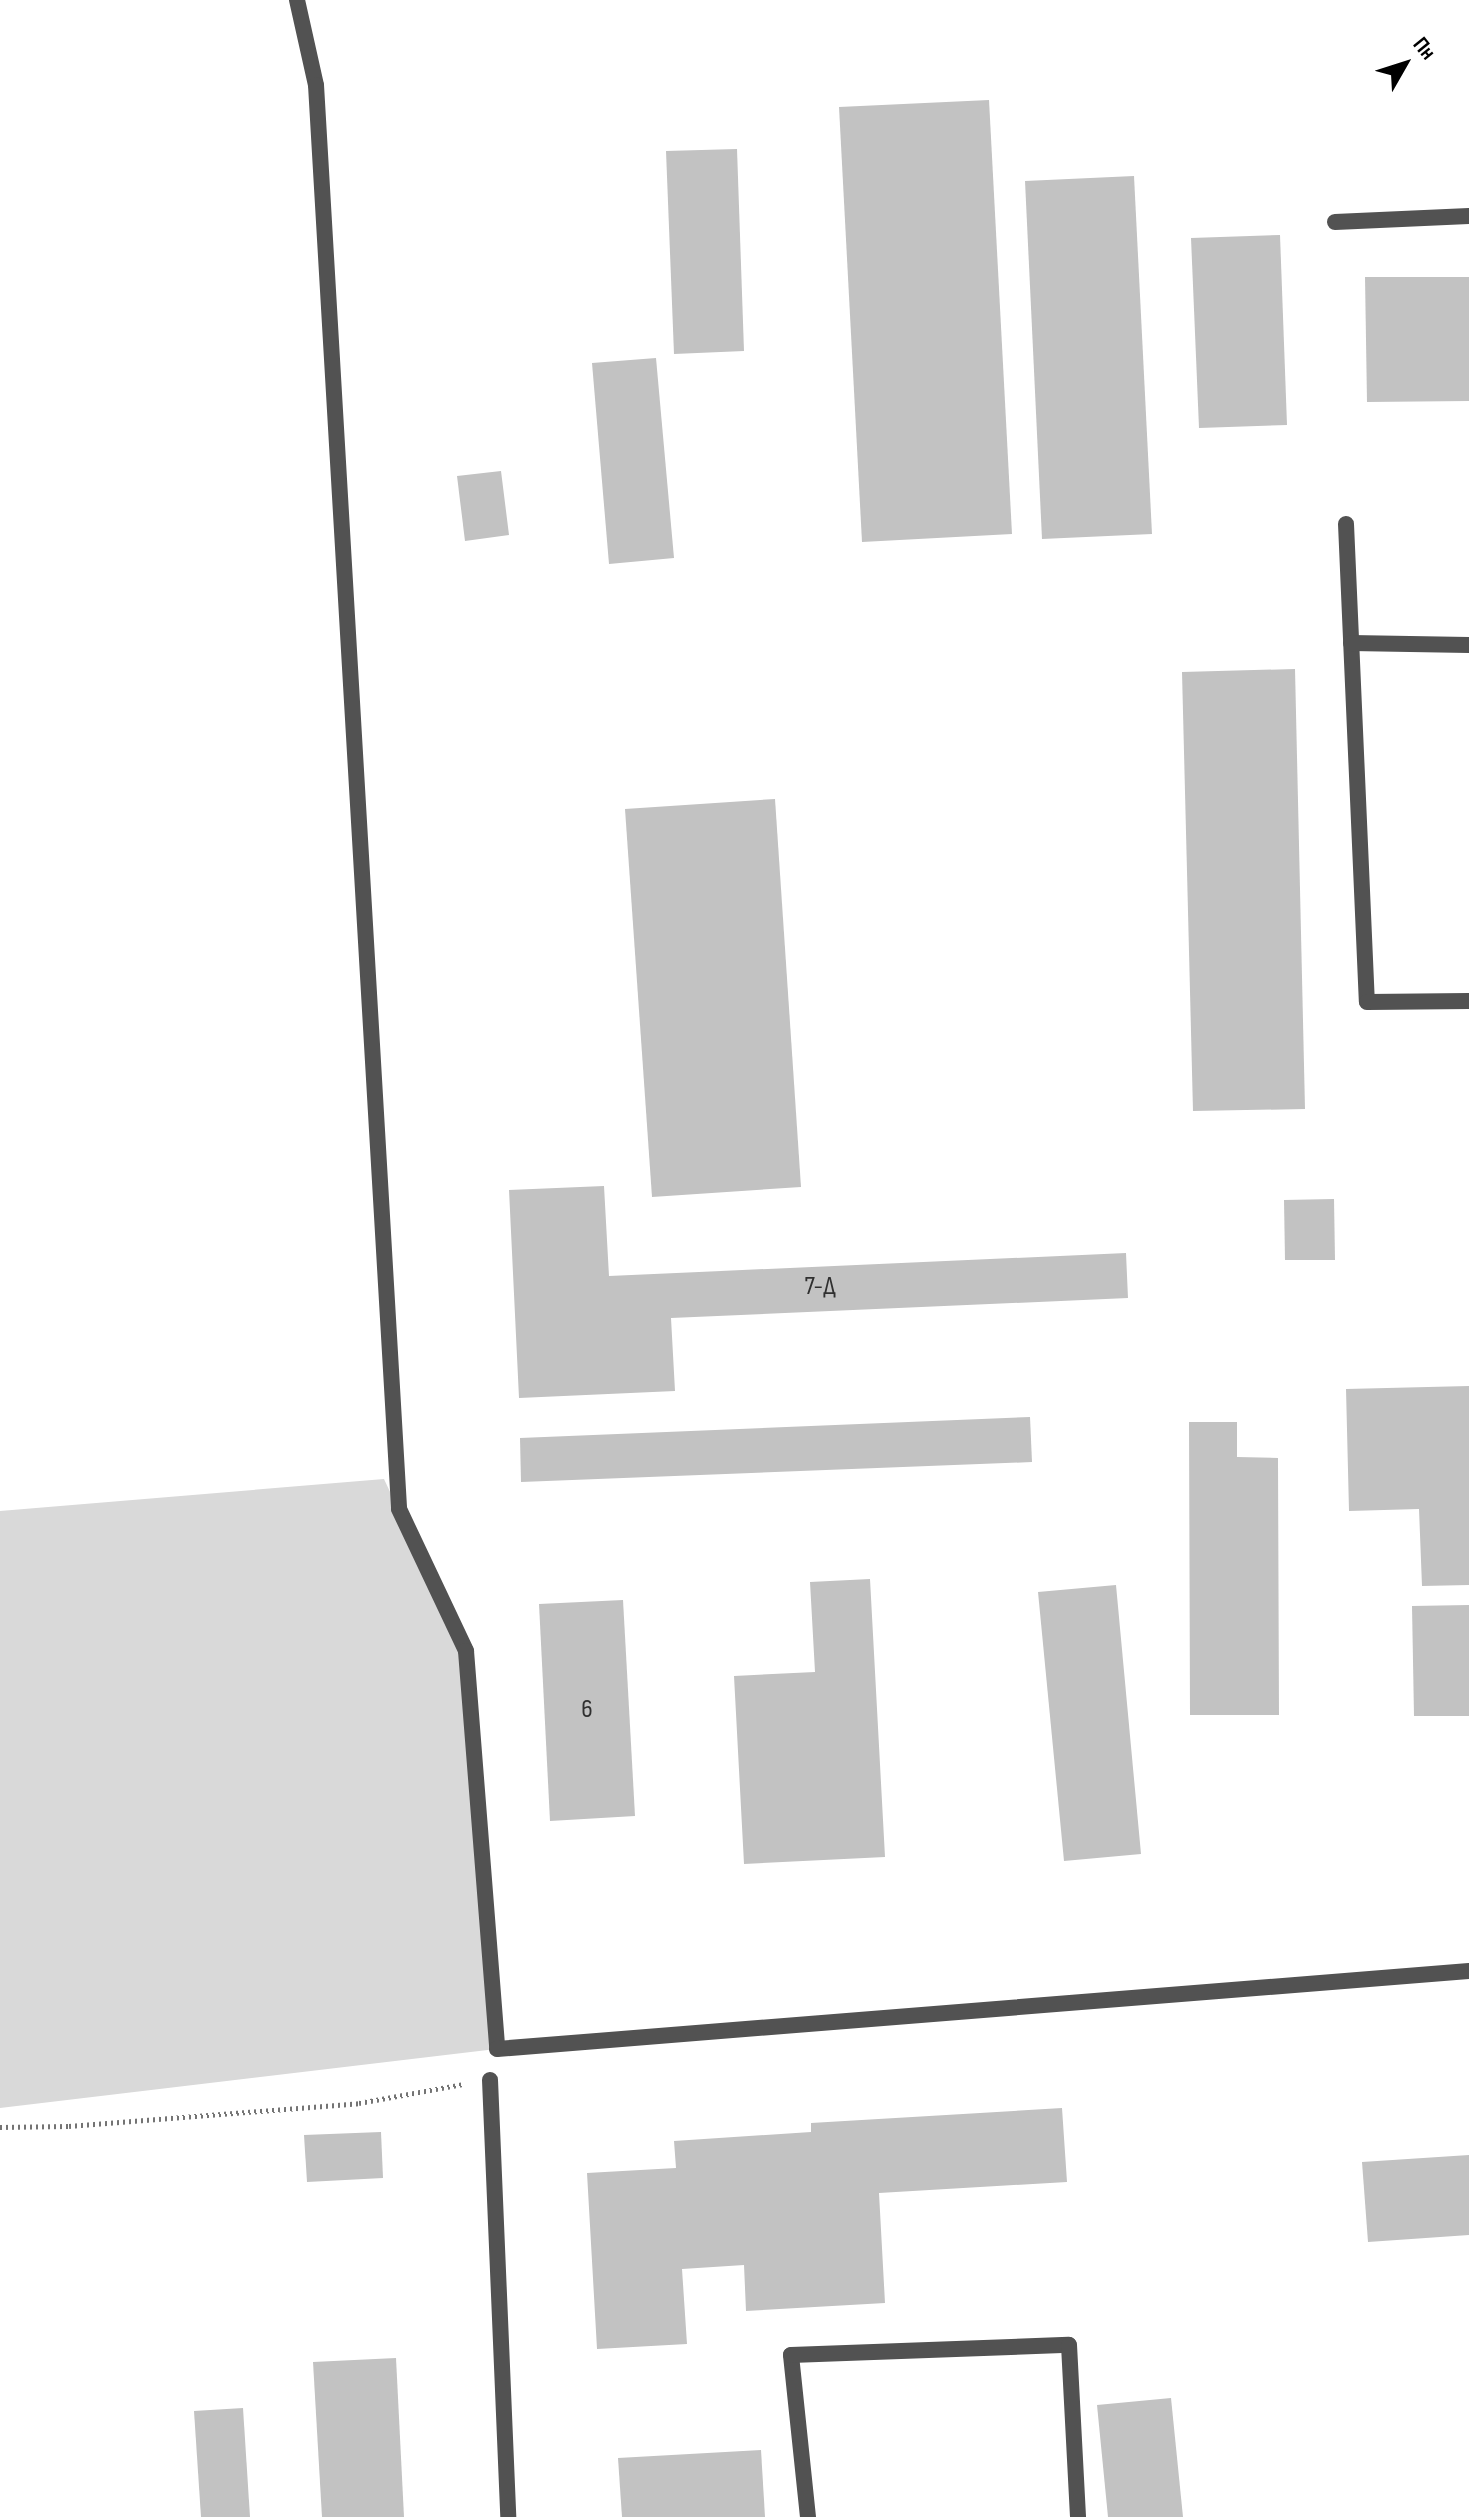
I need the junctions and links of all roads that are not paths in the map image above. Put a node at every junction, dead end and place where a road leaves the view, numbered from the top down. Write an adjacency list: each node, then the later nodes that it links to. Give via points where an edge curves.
1 (297, 0): 8 (lane, via 316,85 399,1509 466,1651 497,2049)
2 (1469, 216): 3 (lane)
3 (1335, 222)
4 (1346, 524): 5 (lane)
5 (1351, 643): 6 (lane); 7 (lane, via 1367,1002)
6 (1469, 645)
7 (1469, 1001)
8 (1469, 1971)
9 (490, 2080): 10 (lane)
10 (508, 2517)
11 (808, 2517): 12 (lane, via 791,2355 1069,2345)
12 (1078, 2517)

